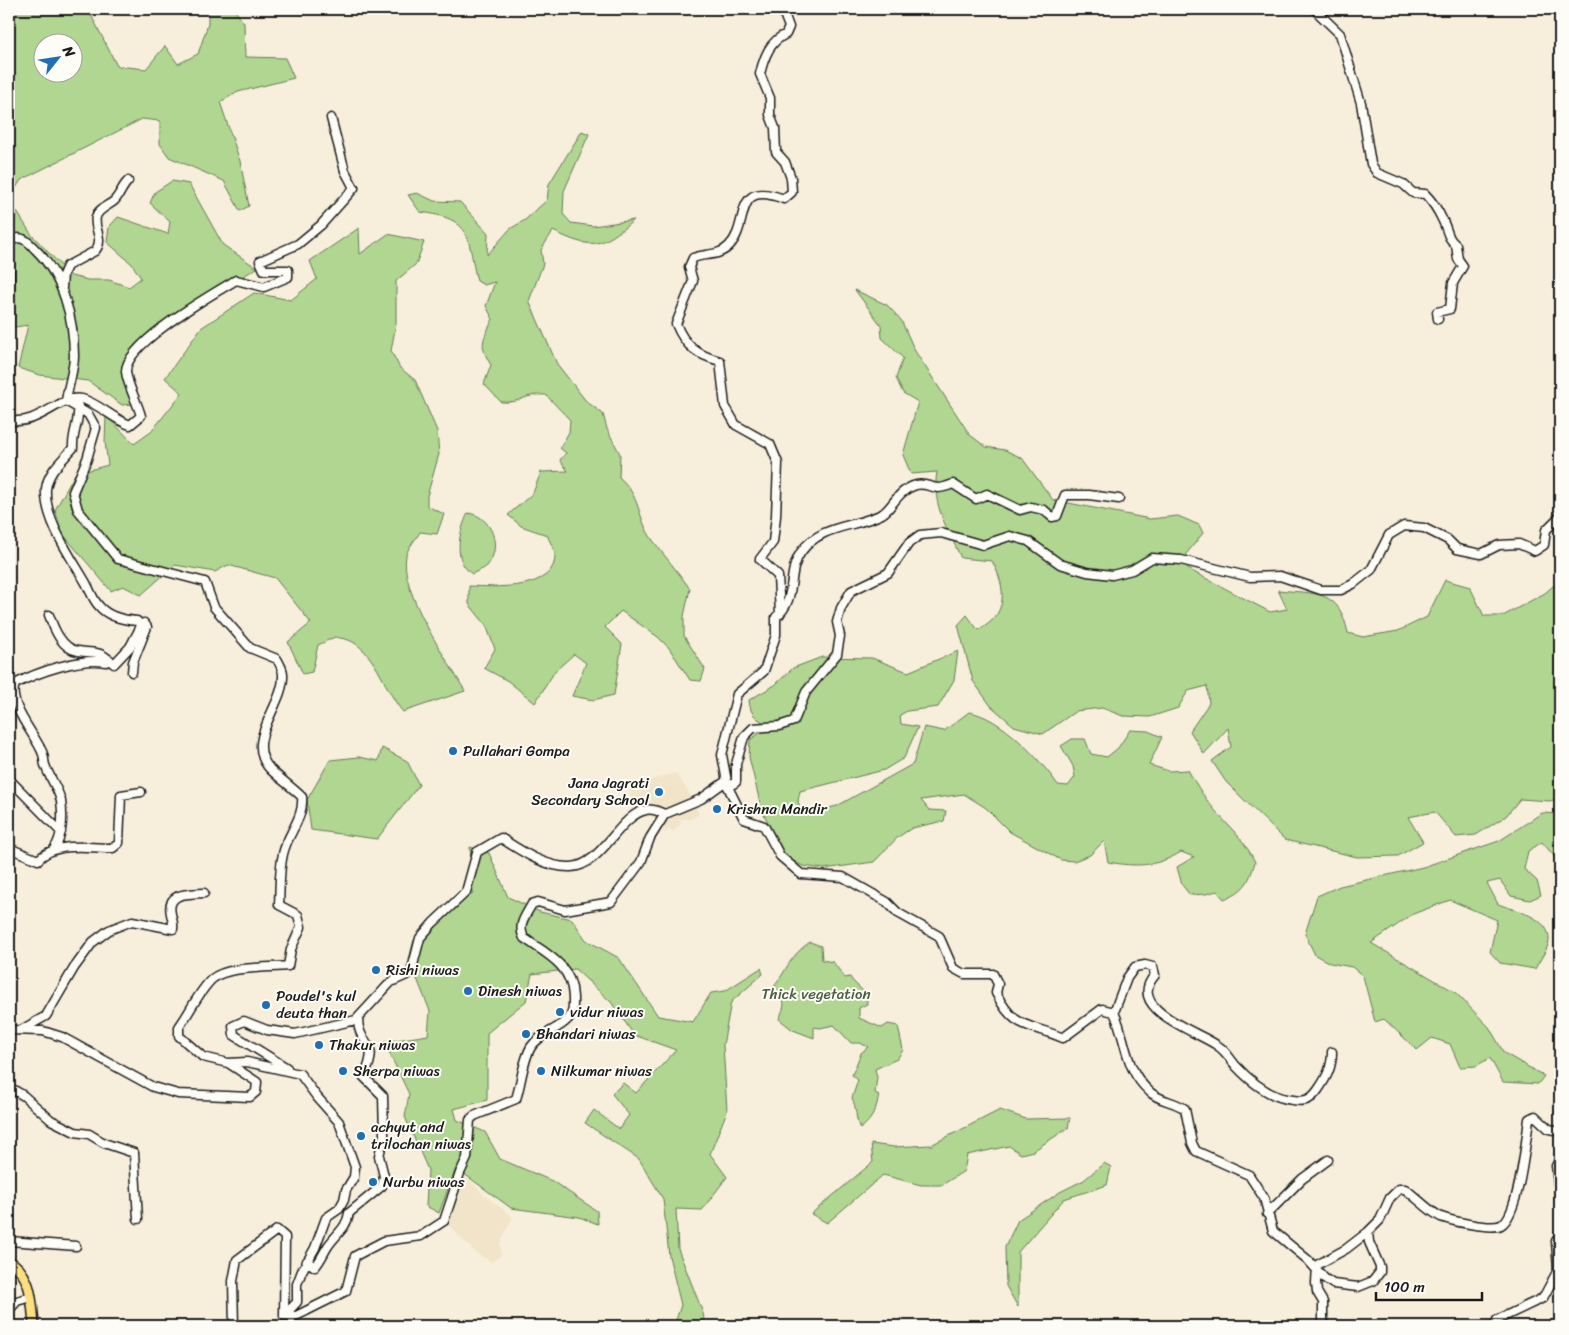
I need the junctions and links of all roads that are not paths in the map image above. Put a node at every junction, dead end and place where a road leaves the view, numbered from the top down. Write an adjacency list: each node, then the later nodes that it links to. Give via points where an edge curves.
1 (782, 9): 15 (street, via 789,27 786,34 770,47 760,74 770,98 776,152 792,178 792,192 784,199 769,194 753,197 742,209 735,238 728,247 718,253 693,258 689,267 693,276 692,286 676,324 683,340 694,351 720,361 725,406 736,425 770,444 778,464 773,542 760,560 778,576)
2 (1314, 9): 9 (street, via 1340,34 1361,103 1371,164 1376,173 1403,184 1413,193 1425,194 1444,223 1449,240 1456,245 1458,259 1463,266 1453,283 1450,309 1437,312)
3 (331, 118): 10 (street, via 345,171 354,188 321,225 298,244 260,261 264,270 288,270 288,277 264,287 236,280 176,317 131,355 126,370 141,416 130,425 82,399)
4 (128, 181): 8 (street, via 116,199 98,212 95,219 101,242 67,266)
5 (9, 242): 8 (street, via 18,238 25,240 44,258)
6 (9, 272): 7 (street)
7 (9, 286)
8 (62, 288): 10 (street, via 71,323 74,356)
9 (1438, 319)
10 (66, 401): 11 (street); 12 (street, via 28,420)
11 (78, 406): 17 (street, via 73,448 49,478 46,490 50,512 69,556 99,606 122,619 137,620); 33 (street, via 88,414 96,428 73,492 78,510 118,559 205,582 214,606 250,648 278,659 283,673 262,737 261,753 269,768 302,797 304,810 282,855 279,905 298,915 301,927 291,949 288,966 237,971 213,978 179,1027 179,1036 204,1057)
12 (9, 420)
13 (1119, 499): 15 (street, via 1089,494 1065,495 1057,516 1052,517 1044,510 1031,507 1020,510 987,494 976,499 953,484 939,488 926,484 915,486 896,496 883,513 825,531 815,538 800,553 790,583 789,603)
14 (1560, 516): 21 (street, via 1546,530 1544,545 1535,551 1519,544 1499,544 1481,554 1457,549 1448,540 1424,528 1404,526 1389,535 1371,570 1341,590 1323,590 1280,576 1250,577 1181,560 1152,558 1132,570 1112,575 1087,572 1060,564 1028,542 1010,536 983,545 941,532 920,535 909,543 888,573 851,591 837,622 840,636 837,654 806,692 794,721 754,728 744,737 736,764 736,782)
15 (780, 614): 21 (street, via 776,618 776,635 764,671 737,694 722,755)
16 (49, 615): 18 (street, via 59,636 73,649 100,653)
17 (141, 626): 18 (street, via 127,652 114,664); 19 (street, via 144,623 147,627)
18 (110, 660): 24 (street, via 93,660 43,671 15,684 13,690 60,800)
19 (132, 672)
20 (9, 779): 24 (street)
21 (728, 786): 23 (street); 28 (street, via 744,819 764,826 780,856 801,874 843,877 939,936 953,968 964,974 993,974 998,984 996,993 1010,1017 1063,1038 1102,1009)
22 (141, 792): 26 (street, via 120,795 119,843 116,846)
23 (665, 814): 29 (street, via 645,810 579,866 570,867 534,858 501,838 477,852 466,892 420,938 411,973 391,982); 51 (street, via 650,838 641,862 611,902 565,910 538,902 532,904 526,915 521,925 524,938 560,962 568,974 573,992 573,1011 568,1019 540,1037 530,1050 516,1099 470,1120 468,1158 444,1221 421,1236 384,1241 355,1256 346,1291 296,1316)
24 (61, 832): 26 (street)
25 (9, 848): 26 (street, via 38,860)
26 (54, 849)
27 (204, 893): 31 (street, via 178,895 172,899 173,929 132,921 110,930 93,942 46,1016)
28 (1114, 1012): 32 (street, via 1127,978 1135,967 1153,967 1155,975 1150,980 1149,994 1163,1016 1217,1045 1250,1080 1272,1096 1288,1100 1303,1102 1313,1097 1329,1074); 40 (street, via 1129,1064 1146,1088 1151,1094 1185,1109 1196,1151 1249,1175 1264,1198)
29 (358, 1018): 34 (street, via 295,1034 266,1030 244,1021 233,1026 234,1035); 47 (street, via 358,1029 372,1049 372,1060 364,1077 383,1096 384,1135 379,1156 384,1176 382,1186 349,1213 348,1222 315,1267)
30 (9, 1030): 31 (street)
31 (22, 1030): 33 (street, via 43,1031 62,1037 153,1087 178,1094 250,1097 256,1092 257,1082)
32 (1332, 1052)
33 (228, 1064): 34 (street, via 247,1062)
34 (291, 1071): 47 (street, via 304,1078 340,1122 355,1167 354,1177 339,1210 326,1218)
35 (9, 1090): 41 (street, via 24,1096 51,1120 134,1154)
36 (1560, 1131): 42 (street, via 1549,1129 1535,1116 1528,1119 1512,1212 1503,1224 1470,1224 1440,1216 1405,1189 1399,1189 1390,1198 1380,1220)
37 (1560, 1159): 39 (street, via 1556,1166)
38 (1328, 1160): 40 (street, via 1302,1179)
39 (1560, 1201)
40 (1267, 1214): 48 (street, via 1273,1231)
41 (138, 1219)
42 (1368, 1232): 48 (street, via 1317,1265); 48 (street, via 1380,1267 1373,1281 1358,1287 1333,1284)
43 (1560, 1236): 55 (street, via 1556,1241 1558,1270 1543,1298 1497,1320)
44 (9, 1240): 45 (street)
45 (76, 1246)
46 (9, 1261): 49 (main road, via 25,1276)
47 (307, 1261): 51 (street, via 297,1284 297,1302)
48 (1318, 1272): 54 (street, via 1316,1283 1323,1302)
49 (31, 1297): 50 (street, via 17,1301); 52 (main road)
50 (9, 1310)
51 (284, 1316): 53 (street, via 285,1236 277,1230 237,1260 233,1281)
52 (34, 1326)
53 (234, 1326)
54 (1323, 1326)
55 (1495, 1326)

